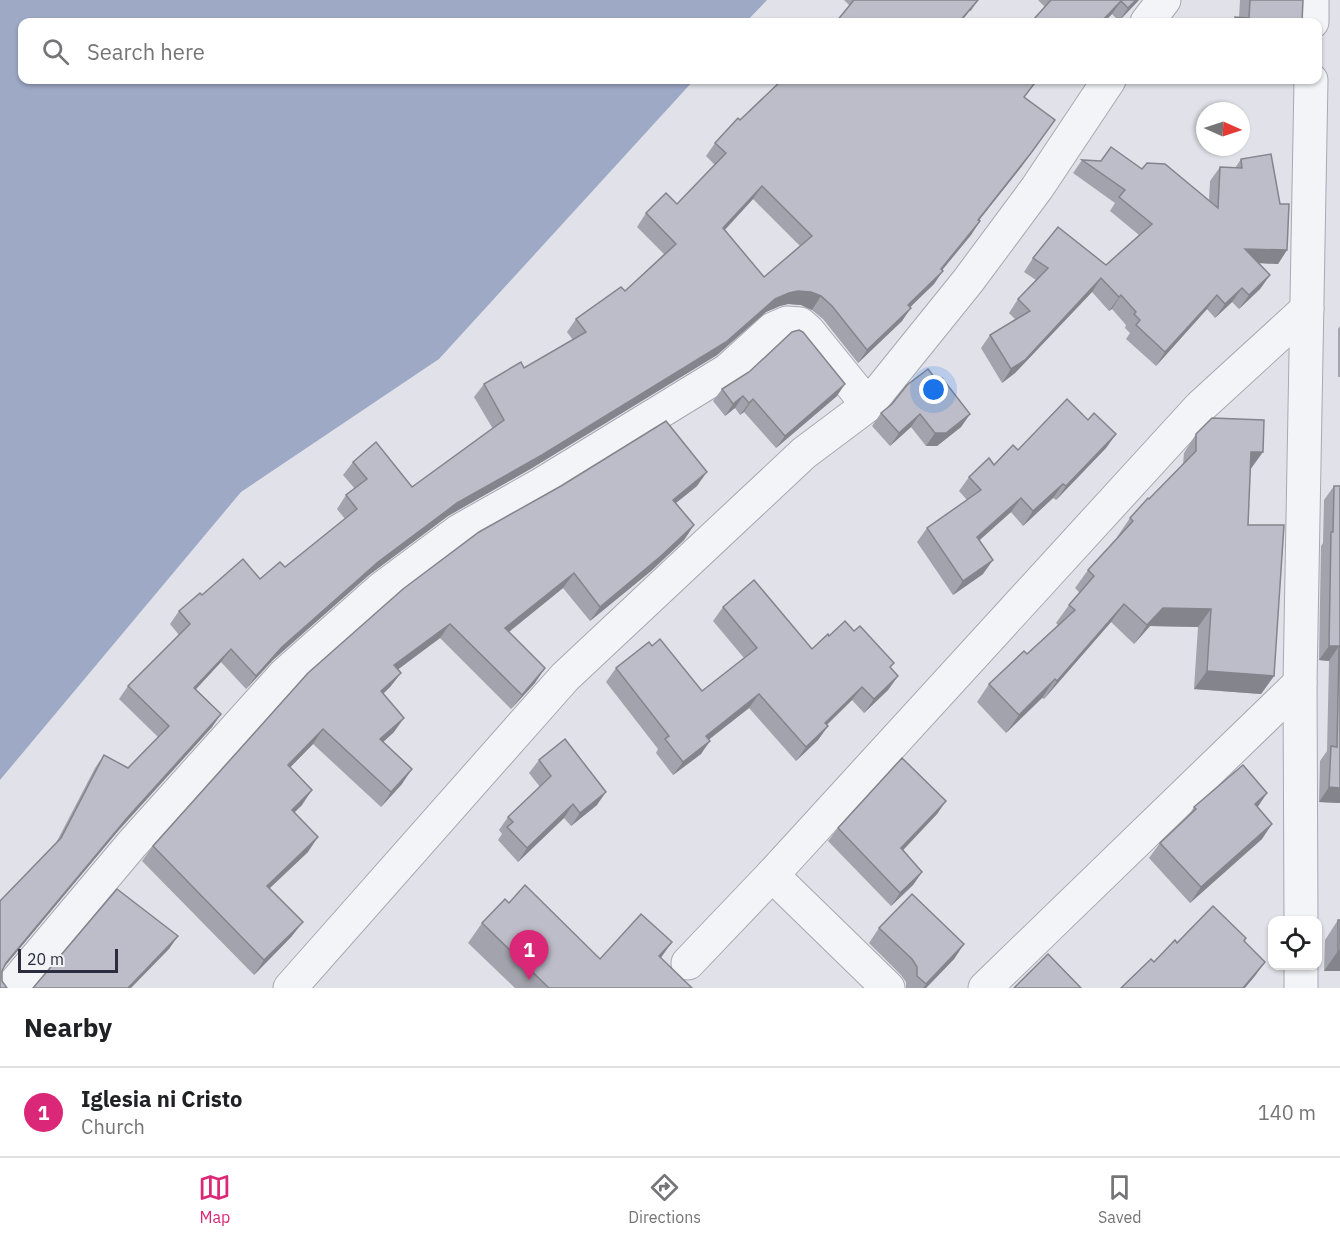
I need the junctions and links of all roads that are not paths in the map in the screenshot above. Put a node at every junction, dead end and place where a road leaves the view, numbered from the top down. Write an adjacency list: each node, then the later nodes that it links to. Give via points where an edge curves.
1 (1164, 0): 3 (street)
2 (1312, 0): 4 (street)
3 (1150, 18)
4 (1312, 18)
5 (1106, 84): 8 (street, via 982,263)
6 (1311, 84): 7 (street)
7 (1307, 309): 9 (street); 10 (street, via 1200,407)
8 (868, 405): 14 (street, via 808,331 800,324 786,323 773,329 728,370 459,531 381,589 285,674 132,844); 15 (street, via 804,453 565,678)
9 (1300, 683): 11 (street); 17 (street)
10 (772, 875): 12 (street); 16 (street)
11 (1301, 916)
12 (688, 963)
13 (1301, 970): 18 (street)
14 (11, 988)
15 (290, 988)
16 (888, 988)
17 (985, 988)
18 (1301, 988)

